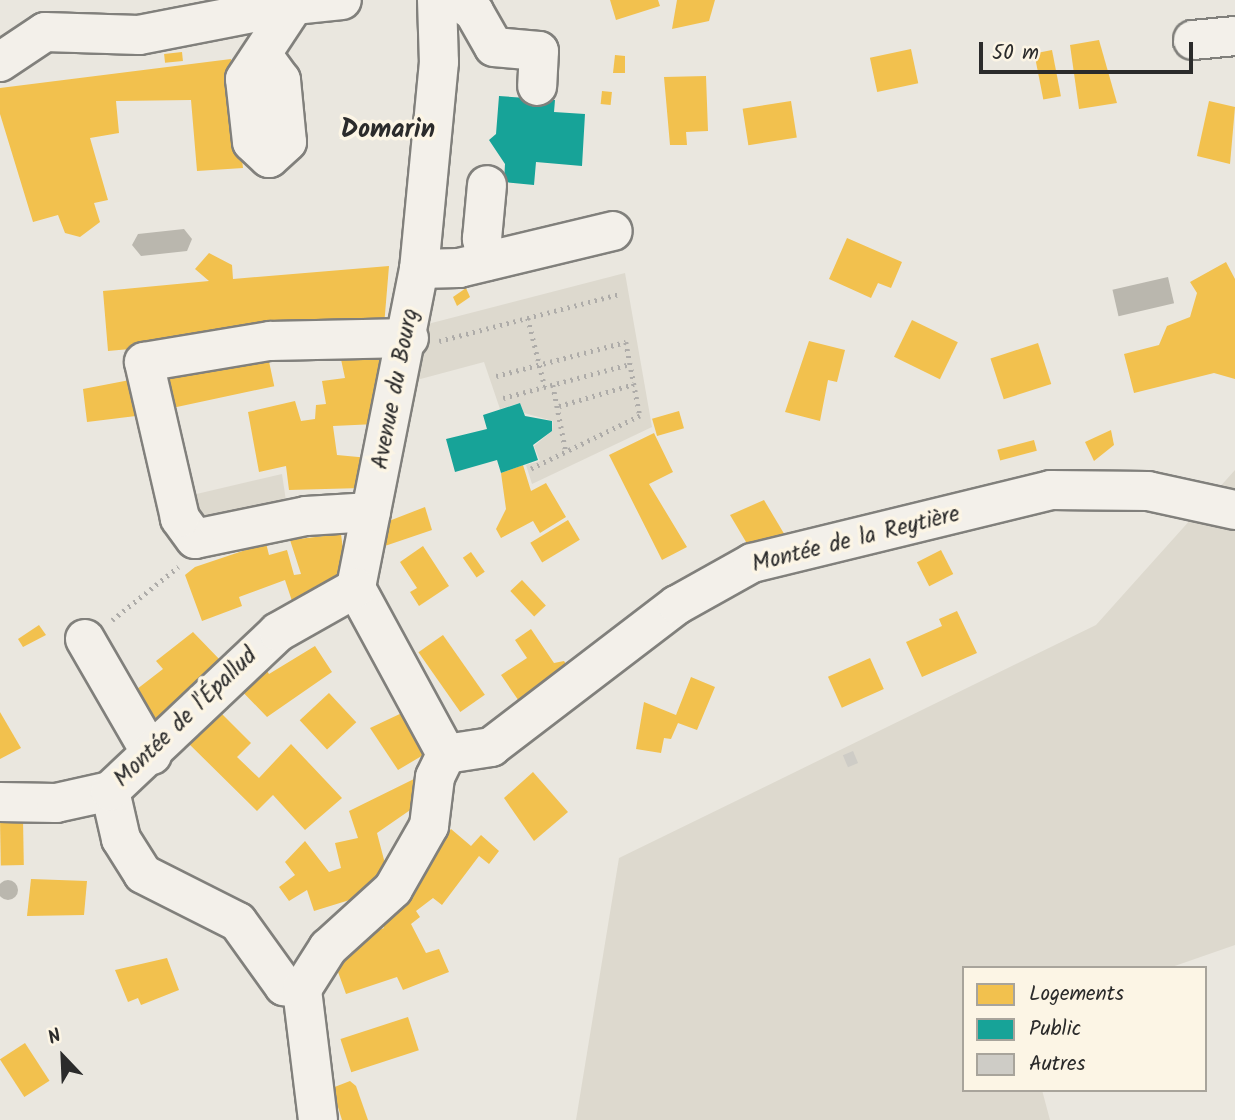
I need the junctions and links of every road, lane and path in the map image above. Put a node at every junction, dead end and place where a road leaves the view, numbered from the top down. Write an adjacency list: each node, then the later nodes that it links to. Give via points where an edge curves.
1 (342, 0): 4 (street)
2 (437, 0): 9 (street, Avenue du Bourg)
3 (476, 4): 9 (street); 10 (street, via 494,47 539,51)
4 (294, 5): 7 (street); 8 (street, via 139,36 45,32)
5 (1235, 36): 6 (street)
6 (1193, 40)
7 (264, 57)
8 (0, 62)
9 (439, 62): 14 (street, Avenue du Bourg)
10 (537, 86)
11 (487, 185): 13 (street, via 482,239)
12 (613, 231): 13 (street)
13 (487, 261): 14 (street)
14 (419, 269): 17 (street, Avenue du Bourg)
15 (619, 294): 16 (path)
16 (528, 318): 17 (path); 19 (path)
17 (419, 341): 29 (street, Avenue du Bourg); 30 (street, via 270,341 144,362 180,519)
18 (630, 364): 19 (path, via 626,342); 21 (path); 22 (path)
19 (540, 365): 20 (path); 23 (path)
20 (496, 376)
21 (634, 384): 25 (path); 26 (path, via 640,416)
22 (553, 385): 23 (path); 25 (path)
23 (545, 387): 24 (path)
24 (503, 398)
25 (559, 406): 26 (path)
26 (566, 452): 27 (path)
27 (531, 469)
28 (1235, 510): 33 (street, Montée de la Reytière, via 1148,491 1051,490 752,563 677,605 491,747)
29 (371, 512): 30 (street, via 306,516); 31 (street, Avenue du Bourg)
30 (195, 539): 32 (path, via 172,576)
31 (356, 588): 33 (street); 34 (street, Montée de l'Épallud, via 278,632)
32 (85, 639): 34 (street)
33 (446, 754): 37 (street, via 435,777 429,826 393,889 328,948)
34 (152, 755): 35 (street, Montée de l'Épallud)
35 (110, 791): 36 (street, Montée de l'Épallud, via 56,803); 37 (street, via 121,839 143,874 238,922 284,986)
36 (0, 802)
37 (302, 989): 38 (street)
38 (318, 1120)

